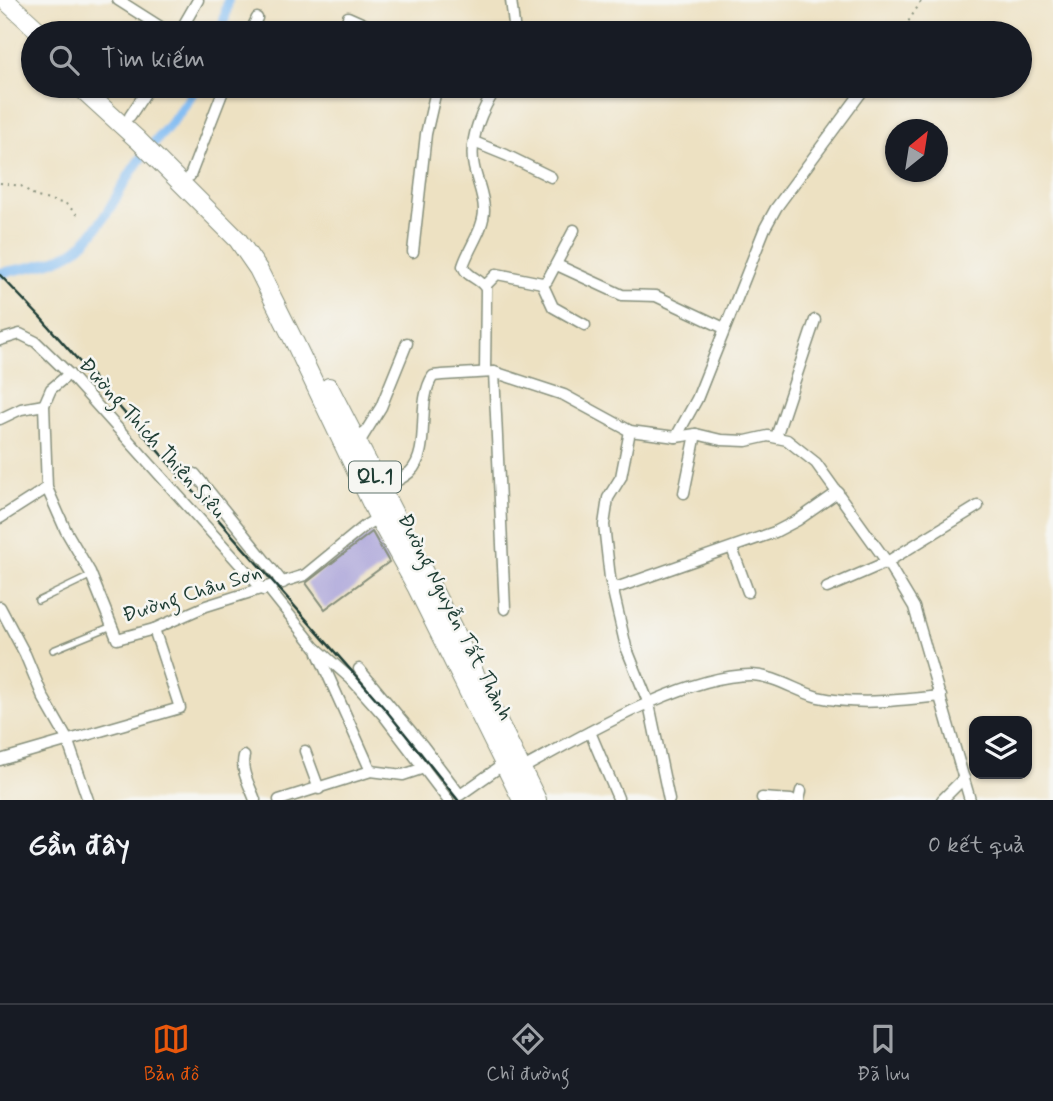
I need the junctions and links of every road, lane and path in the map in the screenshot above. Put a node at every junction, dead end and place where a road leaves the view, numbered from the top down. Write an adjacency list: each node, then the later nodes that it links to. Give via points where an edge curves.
1 (118, 0): 9 (street)
2 (198, 0): 10 (street)
3 (511, 0): 13 (street)
4 (922, 0): 14 (path)
5 (5, 3): 8 (main road); 15 (main road)
6 (348, 17): 12 (street)
7 (257, 18): 11 (street)
8 (27, 21)
9 (151, 21)
10 (186, 21)
11 (256, 21)
12 (357, 21)
13 (514, 21)
14 (909, 21)
15 (21, 25)
16 (94, 98): 24 (main road, Đường Nguyễn Tất Thành / QL.1)
17 (110, 98): 23 (main road, Đường Nguyễn Tất Thành / QL.1)
18 (142, 98): 23 (street)
19 (221, 98): 26 (street)
20 (434, 98): 31 (street)
21 (490, 98): 25 (street)
22 (857, 98): 37 (street, via 776,208)
23 (130, 116): 24 (main road, Đường Nguyễn Tất Thành / QL.1)
24 (141, 135): 26 (main road, Đường Nguyễn Tất Thành / QL.1)
25 (474, 142): 27 (street); 34 (street, via 473,165 484,211 463,266)
26 (185, 176): 48 (main road, Đường Nguyễn Tất Thành / QL.1, via 245,231 264,257); 55 (main road, Đường Nguyễn Tất Thành / QL.1, via 258,269)
27 (551, 177)
28 (0, 183): 29 (path, via 22,186 37,197 66,204)
29 (81, 218)
30 (573, 230): 32 (street)
31 (412, 252)
32 (557, 265): 33 (street); 37 (street, via 622,295 651,295)
33 (542, 284): 34 (street, via 497,274); 36 (street, via 553,307)
34 (485, 286): 40 (street)
35 (815, 320): 47 (street)
36 (585, 325)
37 (720, 326): 46 (street, via 697,398)
38 (0, 340): 41 (street, Đường Thích Thiện Siêu, via 25,335)
39 (407, 343): 48 (street, via 381,407)
40 (490, 372): 44 (street, via 564,395); 51 (street, via 433,376 424,400 423,437 411,471); 67 (street)
41 (69, 374): 42 (street, via 51,389); 62 (street, Đường Thích Thiện Siêu)
42 (44, 405): 43 (street); 50 (street)
43 (0, 419)
44 (630, 431): 46 (street); 63 (street, via 621,477 608,498 604,525)
45 (696, 434): 46 (street); 47 (street, via 746,441); 53 (street)
46 (676, 437)
47 (776, 437): 52 (street, via 788,440 816,463)
48 (358, 444): 51 (main road, Đường Nguyễn Tất Thành / QL.1)
49 (195, 474): 60 (street)
50 (47, 488): 56 (street); 59 (street, Đường Châu Sơn)
51 (381, 490): 55 (main road, Đường Nguyễn Tất Thành / QL.1)
52 (838, 492): 57 (street, via 787,527); 58 (street)
53 (684, 494)
54 (978, 506): 58 (street)
55 (385, 514): 60 (street, Đường Châu Sơn, via 305,575); 80 (main road, Đường Nguyễn Tất Thành / QL.1)
56 (0, 518)
57 (732, 548): 63 (street); 64 (street)
58 (887, 562): 61 (street); 73 (street, via 914,607)
59 (92, 575): 65 (lane); 68 (street, Đường Châu Sơn)
60 (283, 583): 62 (street, Đường Châu Sơn)
61 (827, 588)
62 (265, 589): 69 (street, Đường Châu Sơn, via 206,606); 70 (street, Đường Thích Thiện Siêu)
63 (613, 589): 74 (street, via 626,647)
64 (748, 592)
65 (38, 601)
66 (0, 607): 76 (street)
67 (505, 609)
68 (112, 625): 69 (street, Đường Châu Sơn, via 117,639); 71 (lane)
69 (154, 629): 76 (street, via 180,708)
70 (315, 648): 81 (street, via 351,679); 82 (street)
71 (54, 650)
72 (359, 669): 80 (street, via 460,795)
73 (941, 696): 74 (street, via 830,698 768,677 743,675); 83 (street)
74 (649, 704): 75 (street); 93 (street)
75 (590, 732): 80 (street); 85 (street)
76 (67, 739): 79 (street); 87 (street)
77 (305, 751): 84 (street)
78 (244, 756): 88 (street)
79 (0, 760)
80 (512, 766): 91 (main road, Đường Nguyễn Tất Thành / QL.1); 92 (main road, Đường Nguyễn Tất Thành / QL.1)
81 (424, 768): 82 (street, via 403,775); 90 (street)
82 (371, 771): 84 (street)
83 (964, 778): 95 (street); 96 (street)
84 (319, 789): 89 (street)
85 (618, 798)
86 (762, 798): 94 (street)
87 (88, 800)
88 (255, 800)
89 (279, 800)
90 (448, 800)
91 (522, 800)
92 (537, 800)
93 (669, 800)
94 (791, 800)
95 (942, 800)
96 (970, 800)

